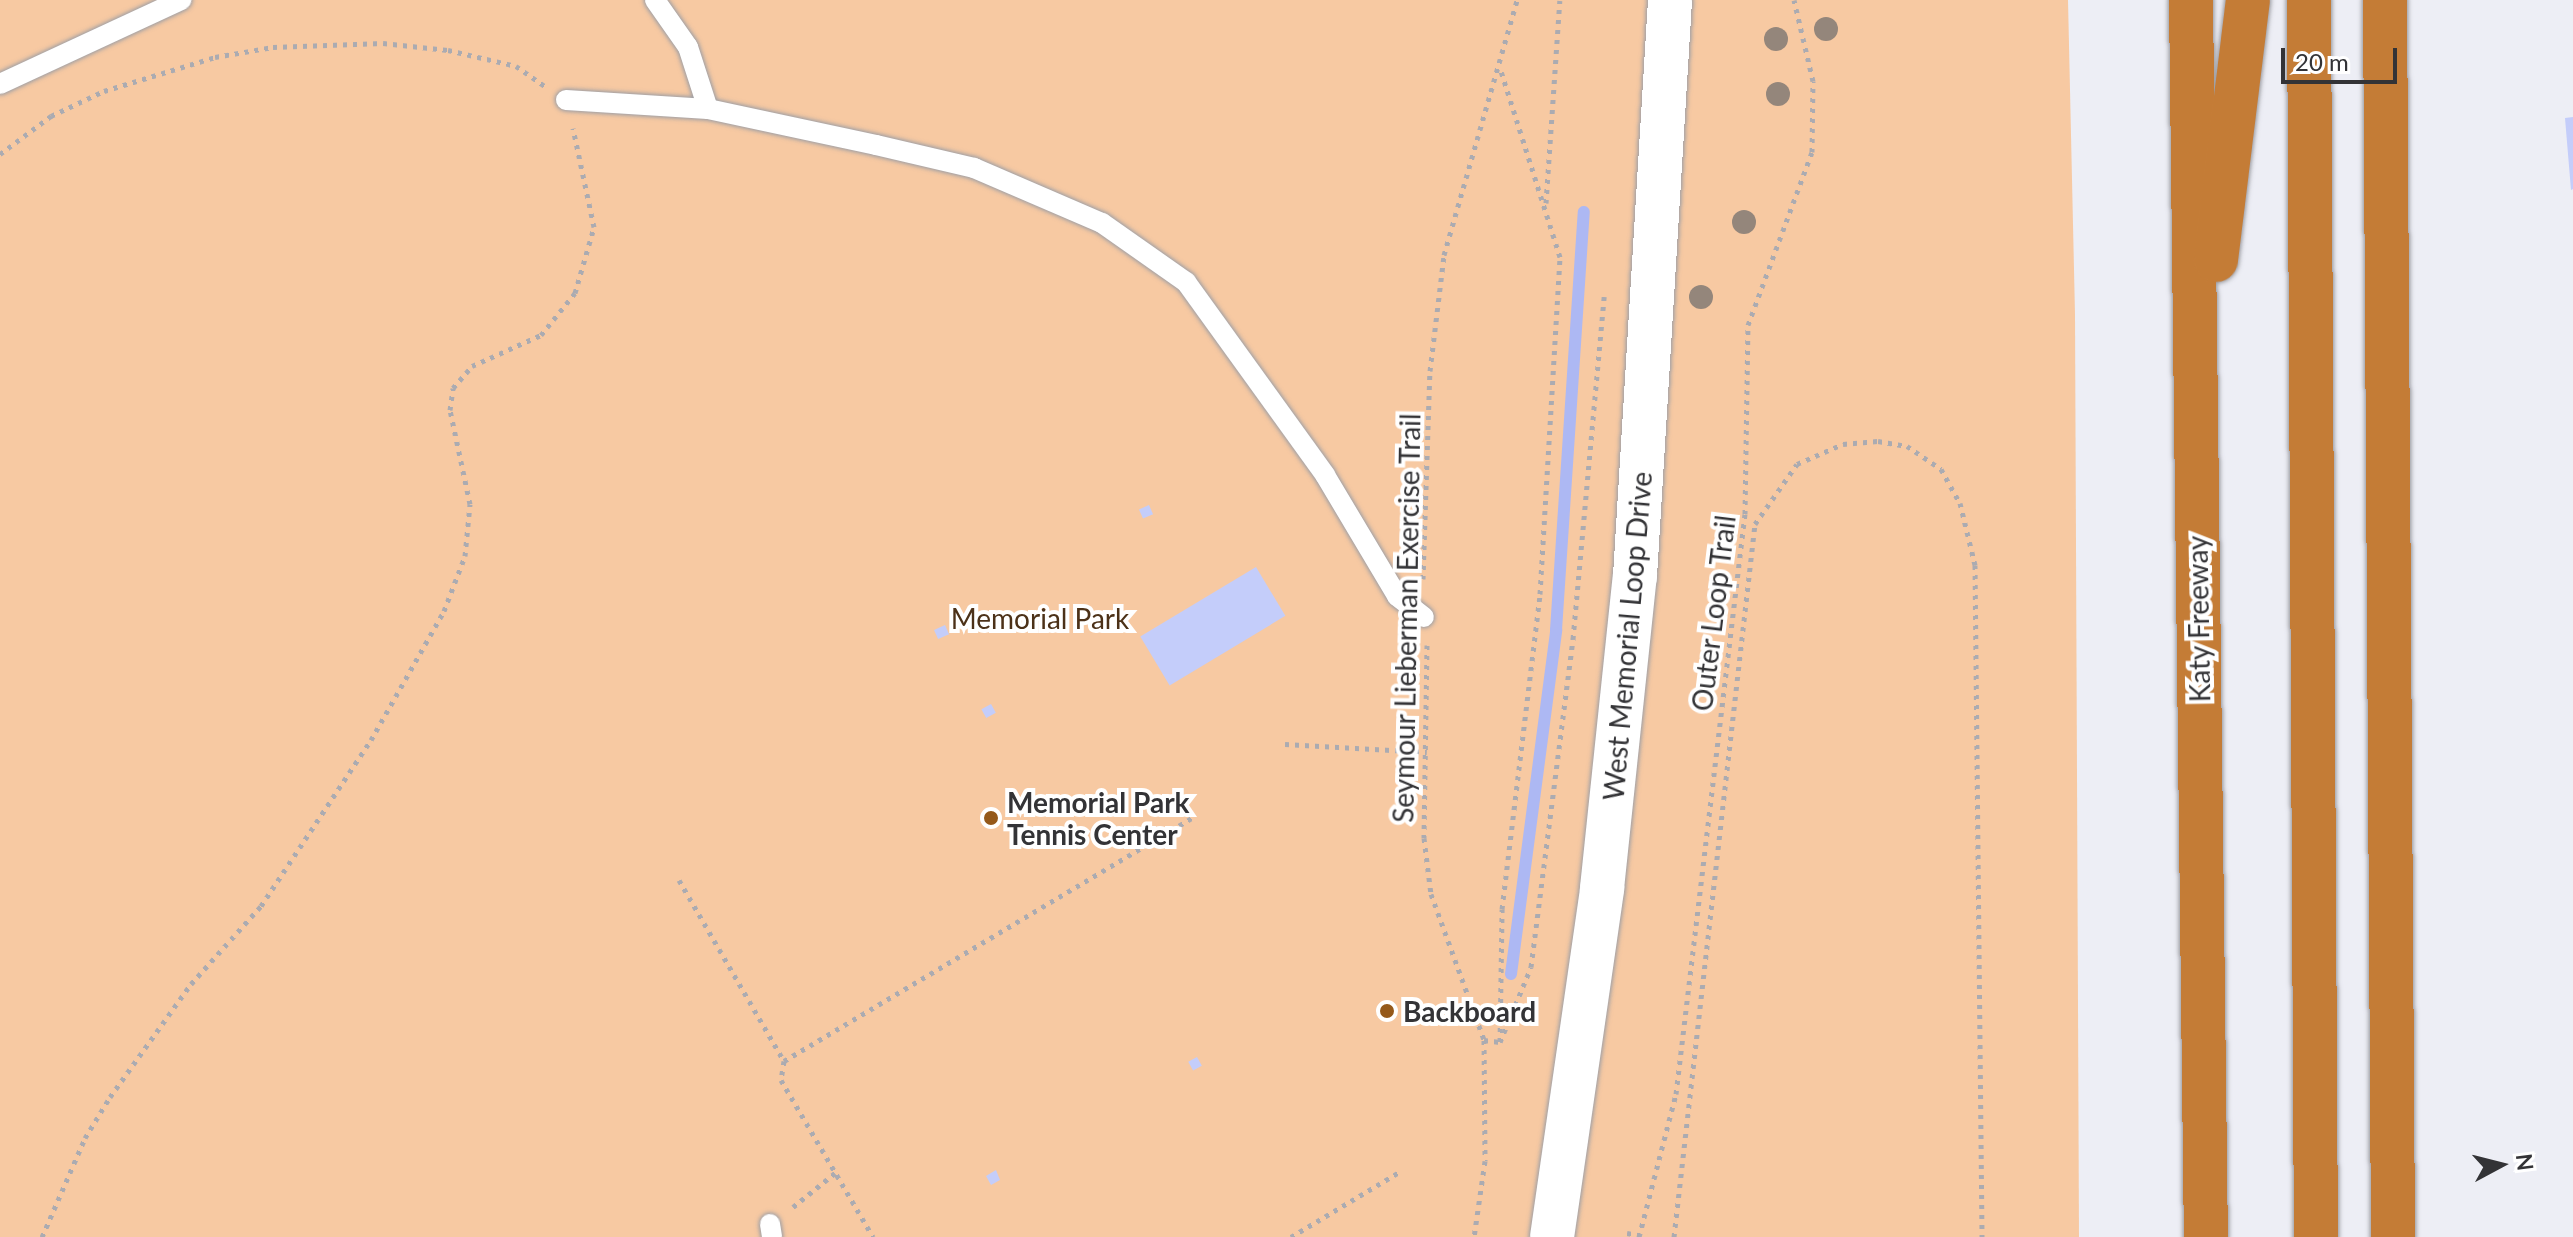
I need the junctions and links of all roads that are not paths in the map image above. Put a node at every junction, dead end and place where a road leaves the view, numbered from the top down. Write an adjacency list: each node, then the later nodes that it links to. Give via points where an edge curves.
1 (181, 0): 8 (lane)
2 (655, 0): 10 (lane, via 688,47)
3 (2191, 0): 11 (highway, Katy Freeway)
4 (2248, 0): 11 (highway)
5 (2309, 0): 15 (highway)
6 (2385, 0): 16 (highway)
7 (1665, 10): 13 (street, West Memorial Loop Drive, via 1635,576 1602,888)
8 (0, 84)
9 (566, 100): 10 (lane)
10 (708, 109): 12 (lane, via 974,168 1102,223 1186,282 1325,475 1397,596)
11 (2196, 413): 14 (highway, Katy Freeway)
12 (1424, 617)
13 (1552, 1237)
14 (2206, 1237)
15 (2316, 1237)
16 (2393, 1237)

